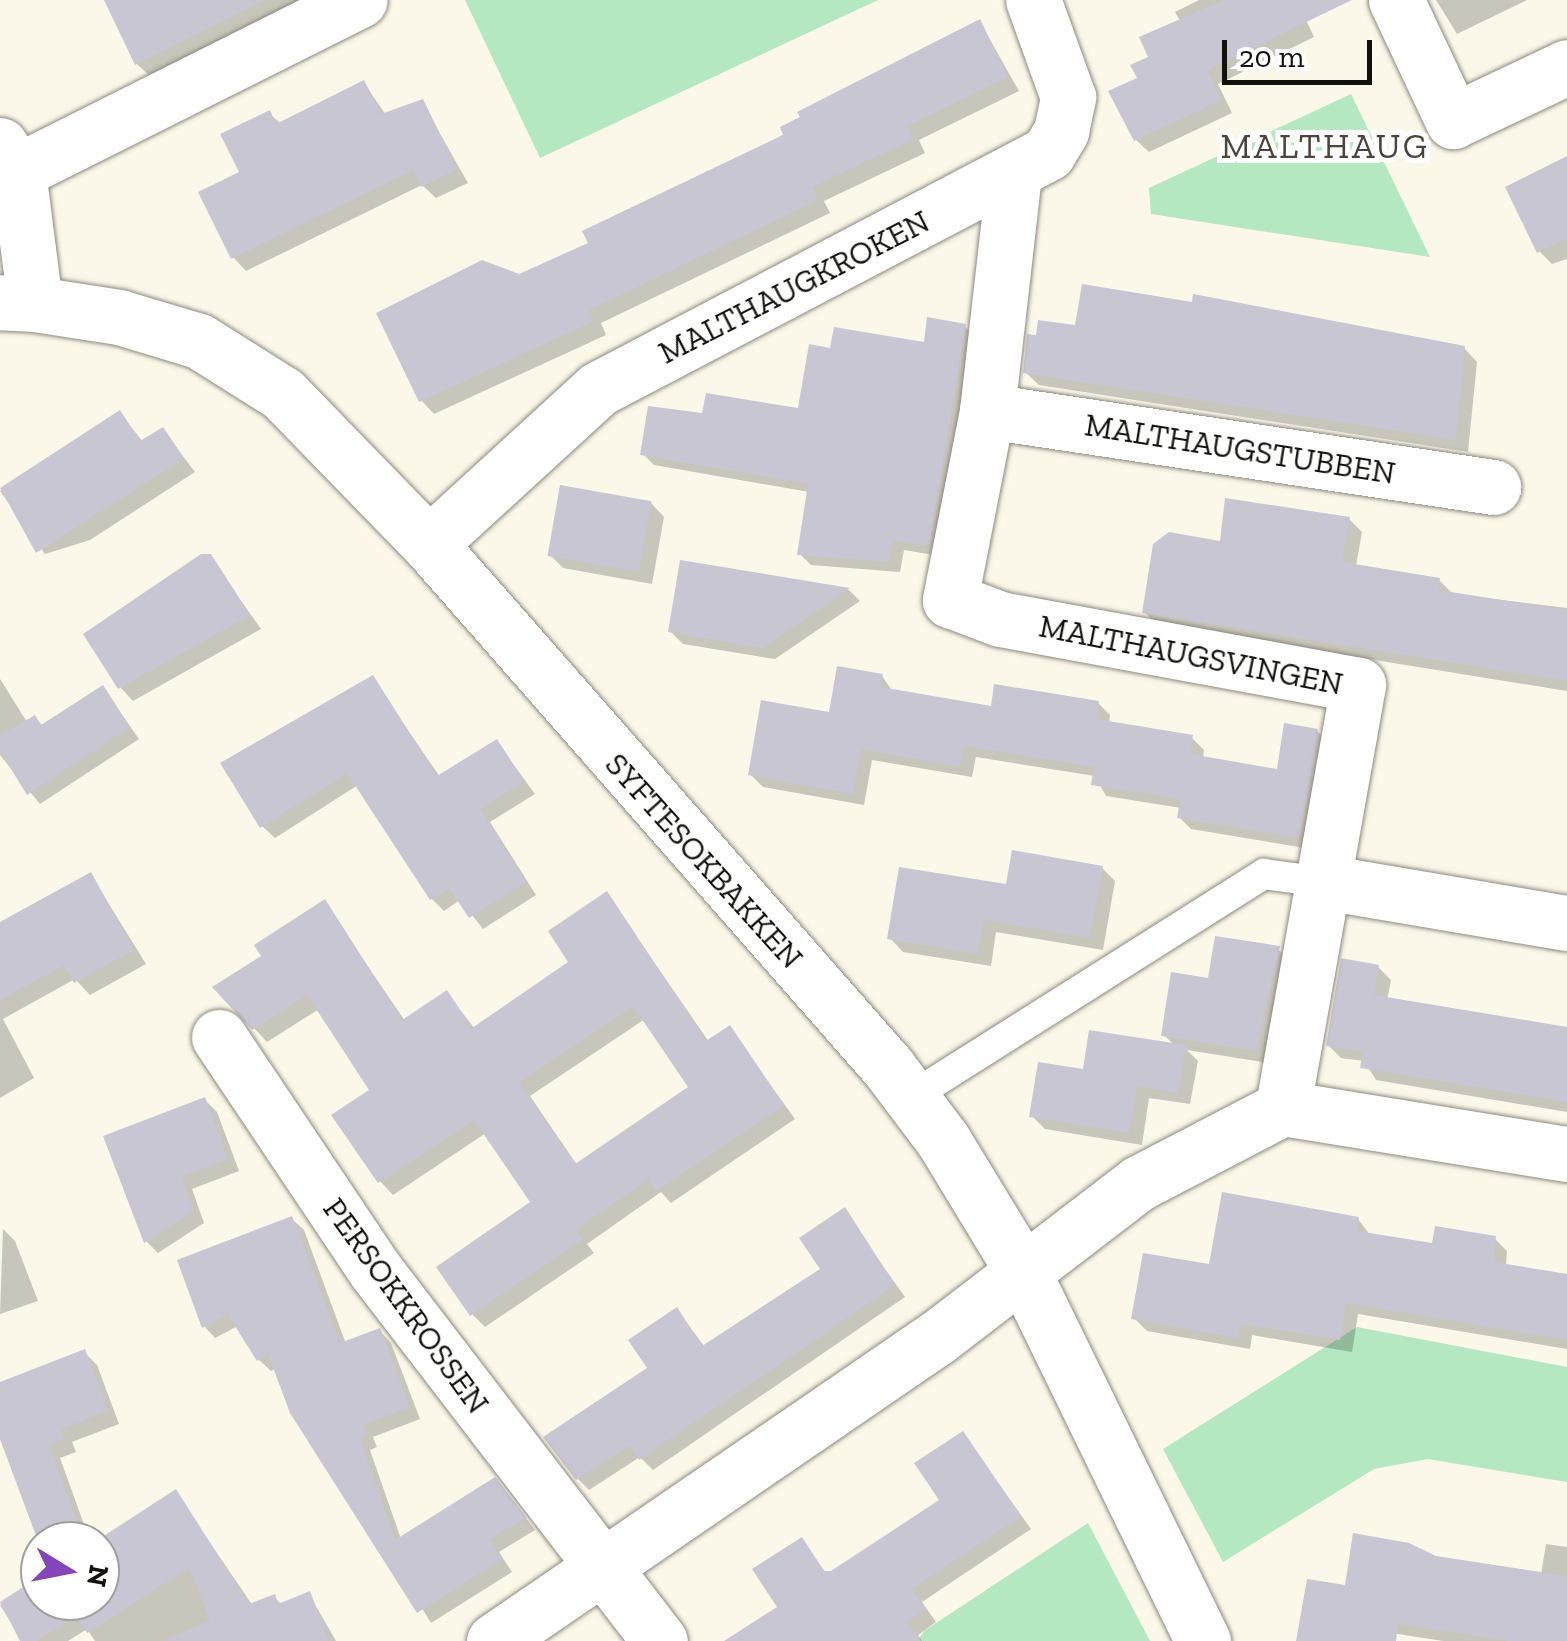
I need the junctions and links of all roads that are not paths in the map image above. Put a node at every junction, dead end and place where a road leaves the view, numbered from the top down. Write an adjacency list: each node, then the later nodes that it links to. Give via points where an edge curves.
1 (360, 0): 5 (street)
2 (1033, 0): 6 (street, MALTHAUGKROKEN, via 1068,97 1062,131 1048,153)
3 (1396, 0): 4 (street, via 1453,121)
4 (1567, 67)
5 (9, 158): 7 (street)
6 (1014, 174): 8 (street); 10 (street, MALTHAUGKROKEN, via 598,390)
7 (17, 303): 10 (street, SYFTESOKBAKKEN, via 158,327 244,364 283,394)
8 (987, 410): 9 (street, MALTHAUGSTUBBEN); 11 (street, MALTHAUGSVINGEN, via 950,600 1000,620 1358,685)
9 (1493, 487)
10 (429, 544): 14 (street, SYFTESOKBAKKEN)
11 (1324, 882): 12 (street); 14 (lane, via 1264,874); 15 (street, MALTHAUGSVINGEN)
12 (1567, 923)
13 (219, 1037): 18 (street, PERSOKKROSSEN, via 375,1270)
14 (910, 1097): 17 (street, SYFTESOKBAKKEN)
15 (1283, 1108): 16 (street); 17 (street, via 1139,1184)
16 (1567, 1154)
17 (1022, 1270): 18 (street, via 938,1336 657,1524); 21 (street, SYFTESOKBAKKEN)
18 (607, 1566): 19 (street); 20 (street, PERSOKKROSSEN)
19 (494, 1641)
20 (660, 1641)
21 (1202, 1641)

